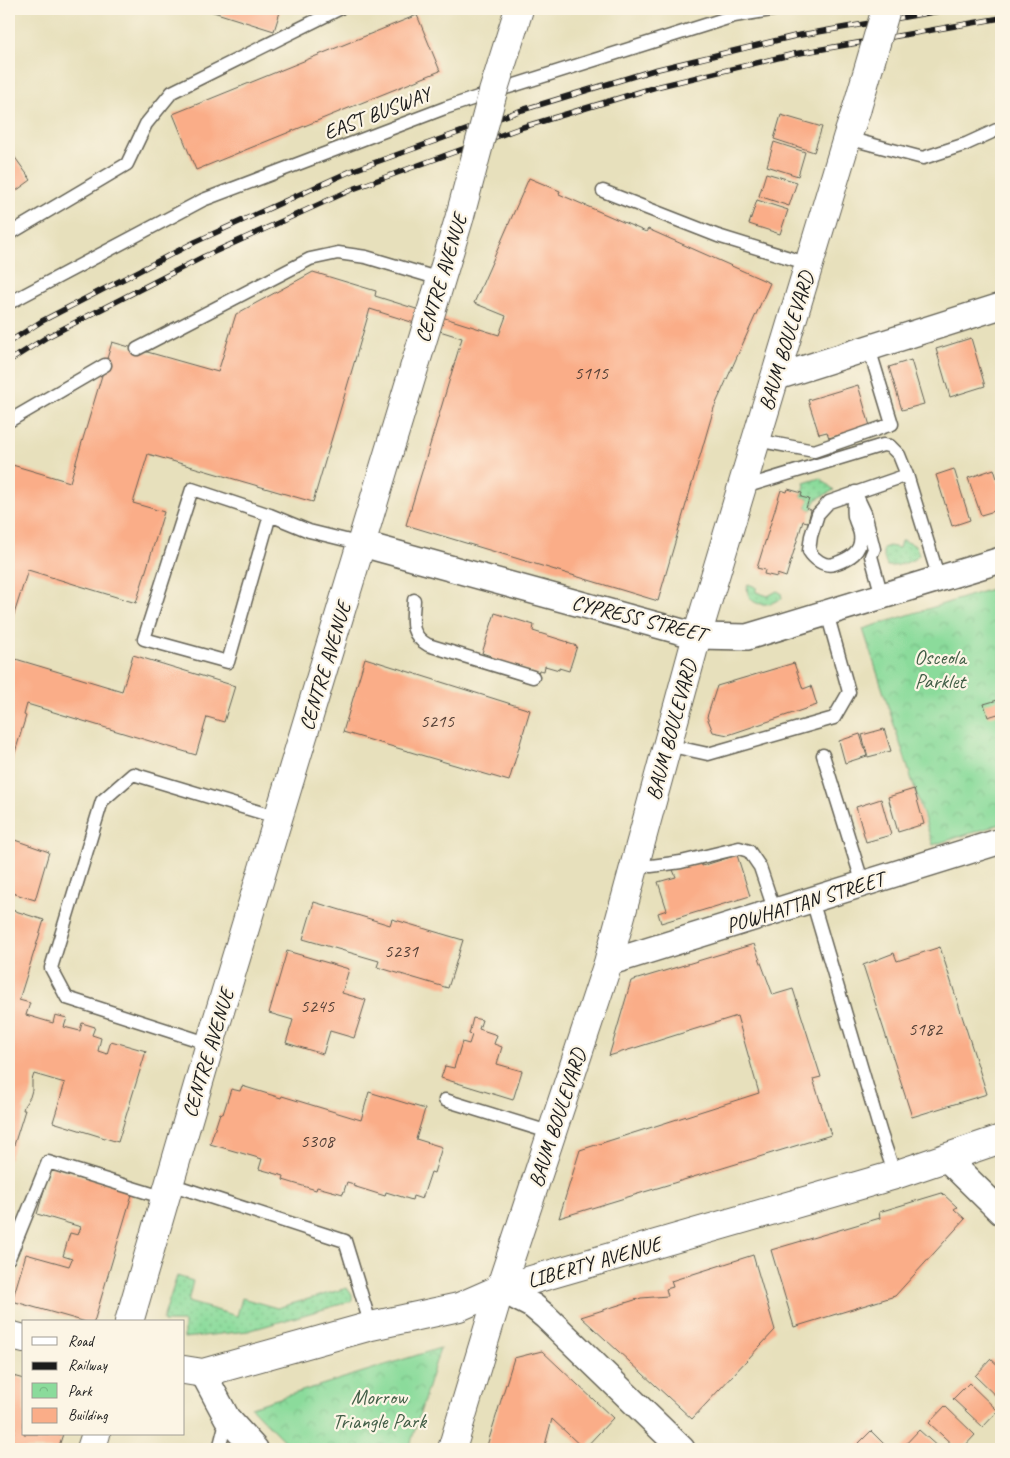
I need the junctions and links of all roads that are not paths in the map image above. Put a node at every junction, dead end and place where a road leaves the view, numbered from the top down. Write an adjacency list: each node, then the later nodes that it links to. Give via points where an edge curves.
1 (339, 9): 8 (lane, via 172,92 146,124 127,164)
2 (518, 9): 10 (main road, CENTRE AVENUE, bridge)
3 (778, 9): 11 (lane, EAST BUSWAY, via 734,16 493,92 221,193)
4 (886, 9): 6 (main road, BAUM BOULEVARD, bridge)
5 (1001, 128): 6 (lane, via 923,158)
6 (847, 138): 9 (main road, BAUM BOULEVARD)
7 (603, 191): 9 (lane, via 718,236)
8 (9, 234)
9 (809, 264): 16 (main road, BAUM BOULEVARD)
10 (440, 279): 14 (lane, via 366,257 338,253 310,259); 23 (main road, CENTRE AVENUE)
11 (9, 303)
12 (1001, 306): 13 (street)
13 (869, 348): 16 (street); 18 (lane, via 892,424 814,450)
14 (137, 349)
15 (105, 365): 17 (lane)
16 (774, 378): 18 (main road, BAUM BOULEVARD)
17 (9, 421)
18 (756, 440): 20 (main road, BAUM BOULEVARD)
19 (907, 475): 20 (lane, via 899,454 890,446 883,445); 21 (lane); 25 (lane)
20 (741, 488): 29 (main road, BAUM BOULEVARD)
21 (855, 492): 21 (lane, via 854,514 860,547 853,556 831,565 820,562 808,551 818,514 829,502); 26 (lane, via 867,522 874,549 871,556)
22 (270, 515): 22 (lane, via 192,490 144,638 228,662); 23 (lane, via 309,530)
23 (362, 544): 29 (street, CYPRESS STREET); 33 (main road, CENTRE AVENUE)
24 (1001, 560): 25 (street, CYPRESS STREET)
25 (939, 579): 26 (street, CYPRESS STREET)
26 (882, 596): 28 (street, CYPRESS STREET)
27 (414, 600): 30 (lane, via 413,628 419,640)
28 (827, 613): 29 (street, CYPRESS STREET, via 747,637); 31 (lane, via 849,692 834,718 708,754)
29 (697, 636): 31 (main road, BAUM BOULEVARD)
30 (533, 677)
31 (667, 745): 35 (main road, BAUM BOULEVARD)
32 (822, 755): 36 (lane)
33 (279, 818): 40 (main road, CENTRE AVENUE); 40 (lane, via 133,774 102,800 51,968 67,998)
34 (1001, 841): 36 (street, POWHATTAN STREET)
35 (635, 864): 38 (lane, via 651,866 681,862 738,848 749,851 760,867); 39 (main road, BAUM BOULEVARD)
36 (862, 884): 37 (street, POWHATTAN STREET)
37 (812, 900): 38 (street, POWHATTAN STREET); 45 (lane)
38 (775, 912): 39 (street, POWHATTAN STREET)
39 (608, 963): 42 (main road, BAUM BOULEVARD)
40 (210, 1044): 46 (main road, CENTRE AVENUE)
41 (444, 1100): 42 (lane)
42 (552, 1133): 49 (main road, BAUM BOULEVARD)
43 (1001, 1139): 44 (main road, LIBERTY AVENUE)
44 (946, 1158): 45 (main road, LIBERTY AVENUE); 47 (street)
45 (895, 1175): 49 (main road, LIBERTY AVENUE)
46 (167, 1191): 48 (lane, via 48,1162); 50 (main road, CENTRE AVENUE); 51 (lane, via 345,1241)
47 (1001, 1212)
48 (9, 1258)
49 (500, 1290): 51 (main road, LIBERTY AVENUE, via 459,1307); 60 (main road, BAUM BOULEVARD); 61 (street, via 533,1306 546,1317)
50 (129, 1320)
51 (371, 1326): 54 (main road, LIBERTY AVENUE)
52 (9, 1335): 53 (main road)
53 (22, 1338)
54 (194, 1372): 55 (street)
55 (227, 1418): 58 (lane); 59 (street)
56 (95, 1436): 57 (main road)
57 (91, 1449)
58 (219, 1449)
59 (255, 1449)
60 (452, 1449)
61 (682, 1449)

